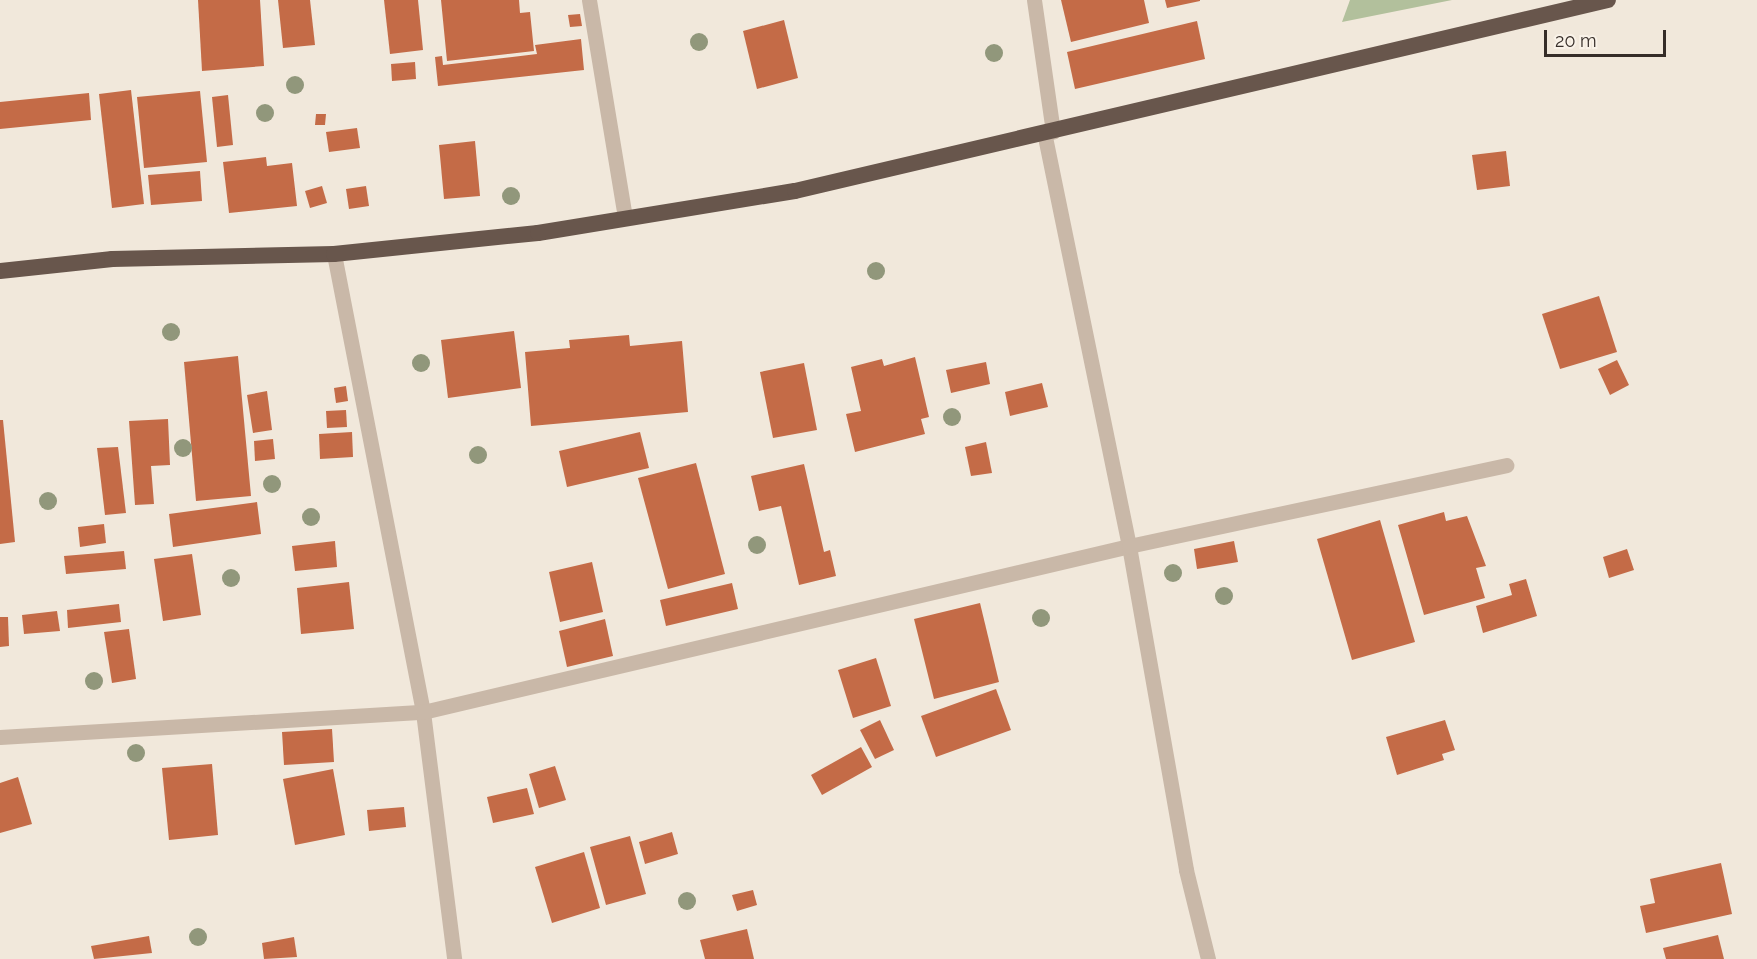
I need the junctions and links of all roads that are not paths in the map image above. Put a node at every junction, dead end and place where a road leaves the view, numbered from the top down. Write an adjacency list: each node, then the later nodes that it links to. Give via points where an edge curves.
1 (589, 0): 5 (street)
2 (1034, 0): 4 (street)
3 (1608, 0): 4 (highway, via 1480,27)
4 (1048, 132): 5 (highway, via 795,191); 9 (street)
5 (625, 218): 6 (highway, via 538,233)
6 (334, 254): 7 (highway, via 112,259); 10 (street)
7 (0, 271)
8 (1506, 465): 9 (street)
9 (1129, 546): 10 (street); 13 (street, via 1186,870)
10 (423, 712): 11 (street); 12 (street)
11 (0, 737)
12 (454, 959)
13 (1208, 959)

